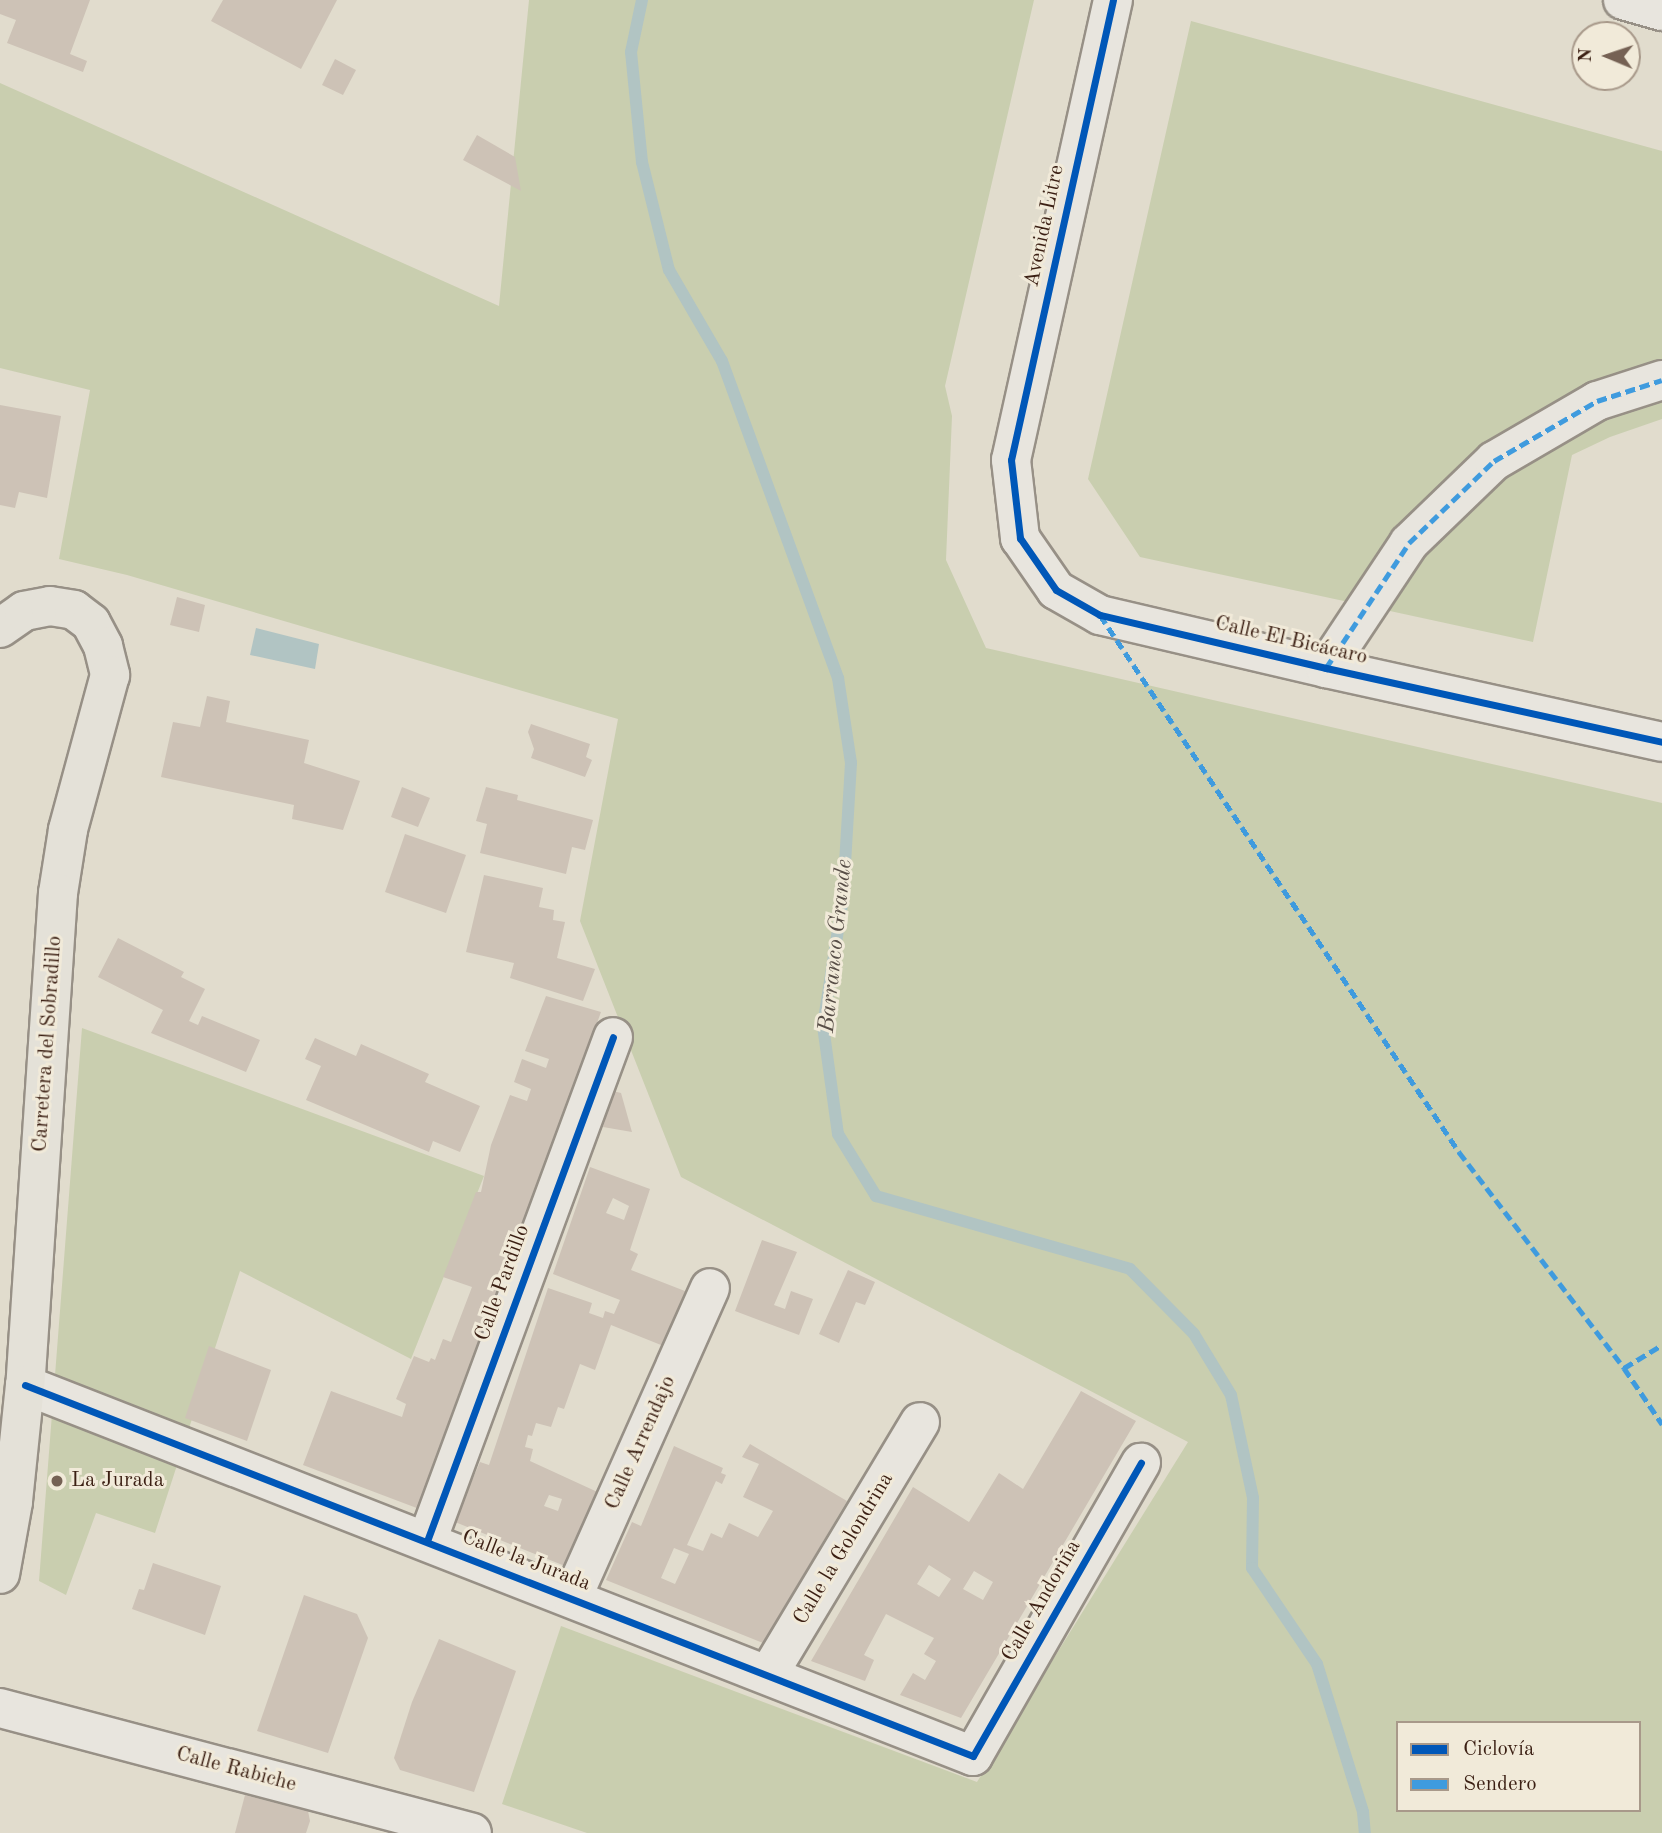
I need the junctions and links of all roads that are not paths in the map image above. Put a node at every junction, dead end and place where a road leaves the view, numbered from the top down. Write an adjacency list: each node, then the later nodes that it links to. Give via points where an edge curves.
1 (1113, 0): 5 (street, Avenida Litre)
2 (1623, 0): 3 (street)
3 (1662, 11)
4 (1662, 380): 7 (street, via 1597,401 1494,461 1409,543)
5 (1011, 460): 7 (street, Calle El Bicácaro, via 1020,538 1056,590 1100,615)
6 (0, 628): 11 (main road, Carretera del Sobradillo, via 24,611 50,606 74,610 91,623 103,646 110,676 68,831 58,893)
7 (1326, 668): 8 (street, Calle El Bicácaro)
8 (1662, 741)
9 (612, 1037): 14 (street, Calle Pardillo)
10 (710, 1288): 16 (street, Calle Arrendajo)
11 (25, 1385): 14 (street, Calle la Jurada); 15 (main road, Carretera del Sobradillo)
12 (920, 1422): 17 (street, Calle la Golondrina)
13 (1141, 1463): 19 (street, Calle Andoriña)
14 (427, 1541): 16 (street, Calle la Jurada)
15 (0, 1574)
16 (572, 1598): 17 (street, Calle la Jurada)
17 (768, 1675): 19 (street, Calle la Jurada)
18 (0, 1708): 20 (street, Calle Rabiche)
19 (974, 1756)
20 (472, 1833)

